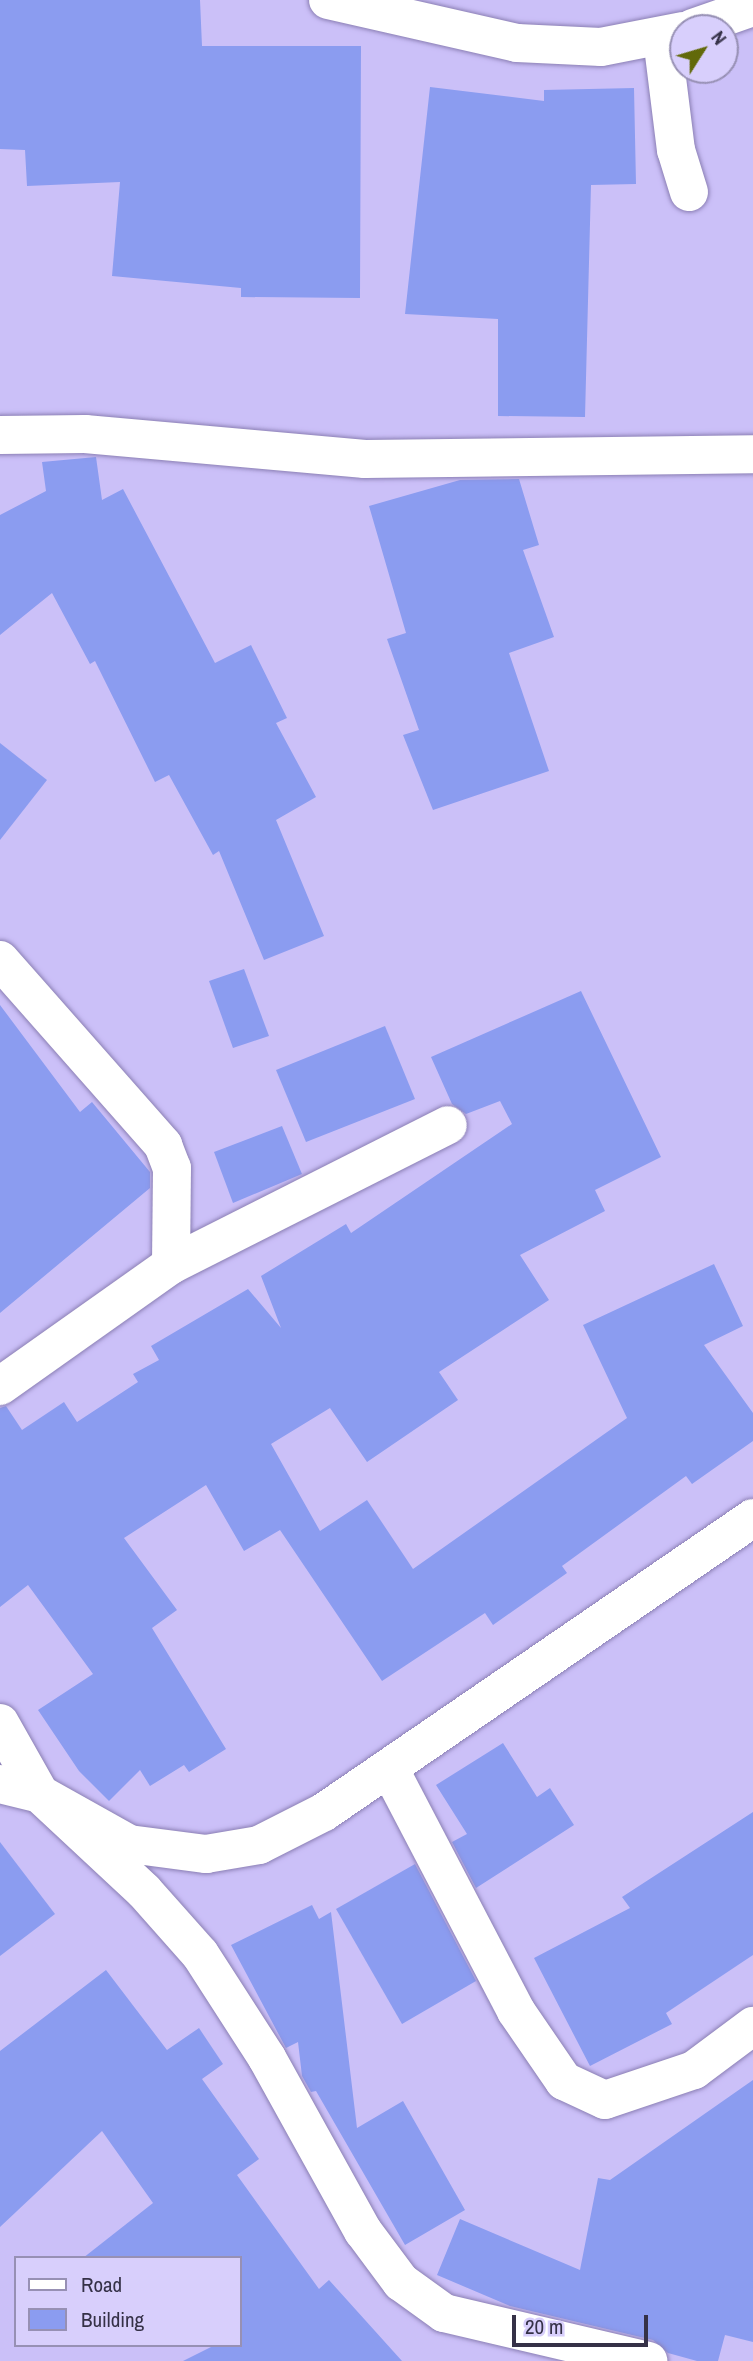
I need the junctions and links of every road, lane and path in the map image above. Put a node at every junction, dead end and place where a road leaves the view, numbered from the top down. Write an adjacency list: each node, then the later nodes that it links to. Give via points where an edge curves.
1 (328, 0): 4 (street, via 517,43 601,47)
2 (753, 7): 3 (street)
3 (733, 14)
4 (669, 35)
5 (678, 84): 6 (street, via 676,150)
6 (689, 192)
7 (0, 435): 8 (street, via 85,434 365,459)
8 (753, 454)
9 (0, 960): 11 (street, via 163,1145 172,1168)
10 (448, 1125): 11 (street)
11 (172, 1265): 12 (street)
12 (0, 1386)
13 (746, 1532): 15 (street)
14 (0, 1723): 17 (street)
15 (389, 1768): 17 (street, via 324,1812 259,1844 206,1854 128,1844); 18 (street, via 516,2011 564,2081 605,2099 694,2070)
16 (0, 1784): 17 (street)
17 (40, 1794): 19 (street, via 144,1891 200,1954 267,2058 363,2231 401,2282 444,2313)
18 (753, 2026)
19 (648, 2361)

